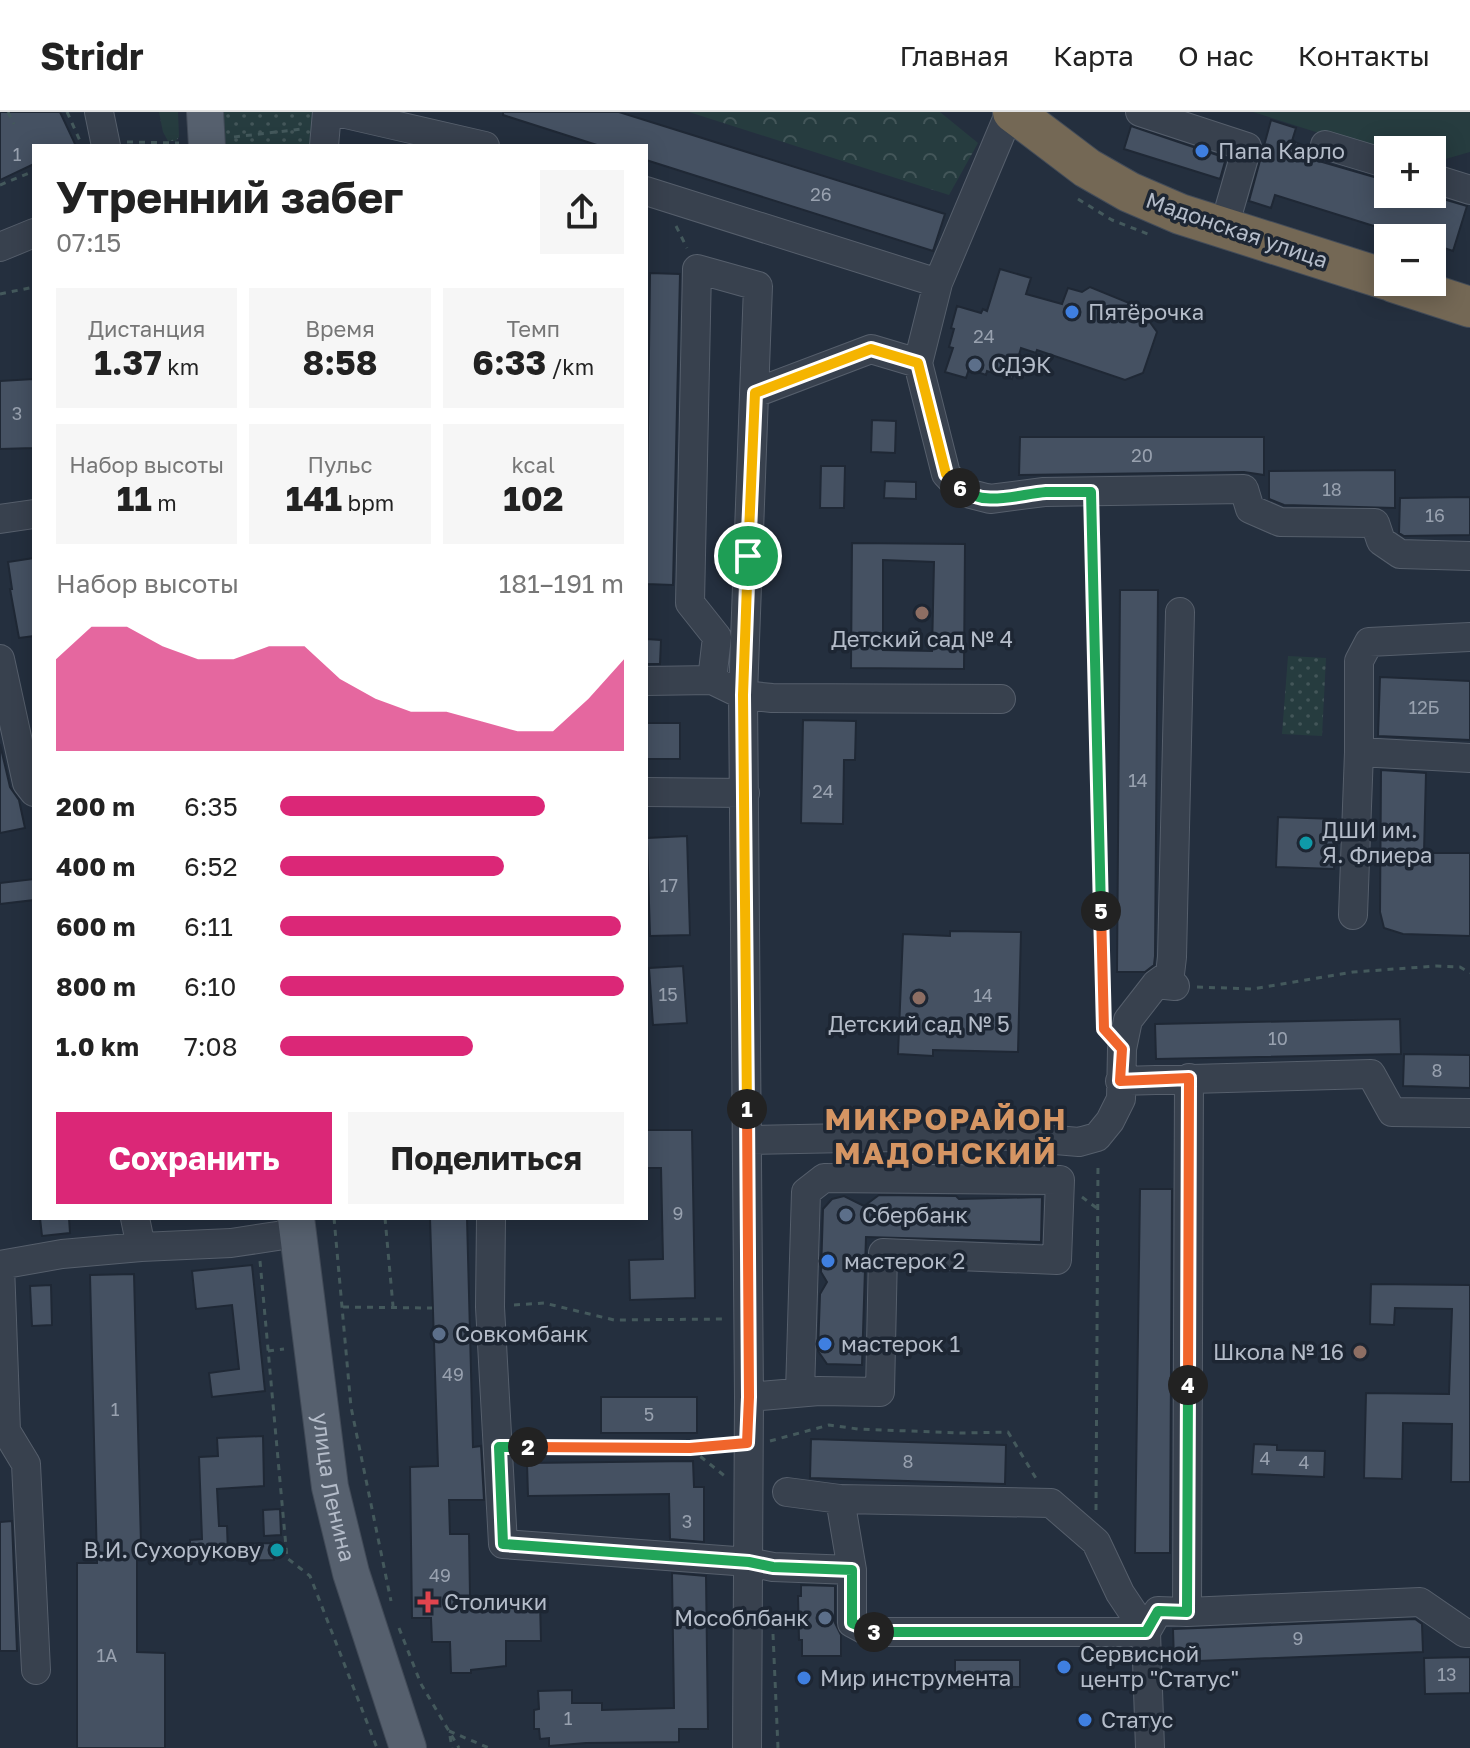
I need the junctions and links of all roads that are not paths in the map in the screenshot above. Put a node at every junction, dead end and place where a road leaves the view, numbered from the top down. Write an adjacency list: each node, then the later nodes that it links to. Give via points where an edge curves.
1 (99, 112): 8 (street)
2 (205, 112): 9 (main road)
3 (327, 112): 10 (street)
4 (337, 112): 7 (street)
5 (1012, 112): 17 (highway, Мадонская улица, via 1129,192); 21 (street)
6 (1140, 112): 17 (street, via 1247,147)
7 (432, 122): 11 (street)
8 (106, 144)
9 (207, 144)
10 (324, 144)
11 (481, 144)
12 (1325, 145): 13 (street)
13 (1374, 160)
14 (1446, 182): 15 (street)
15 (1470, 190)
16 (654, 194): 21 (street)
17 (1224, 227): 20 (highway, Мадонская улица)
18 (32, 234): 19 (street)
19 (0, 247)
20 (1374, 276)
21 (938, 283): 24 (street)
22 (1446, 296): 23 (highway, Мадонская улица)
23 (1469, 302)
24 (918, 363): 25 (street, via 871,349); 28 (street, via 946,474 963,492 990,499 1044,492 1244,489 1250,509 1280,522 1375,523 1381,541 1400,554)
25 (755, 393): 30 (street); 30 (street, via 758,286 697,269 690,603)
26 (32, 514): 27 (street)
27 (0, 519)
28 (1470, 556)
29 (1180, 612): 44 (street, via 1170,974 1128,1020)
30 (731, 637): 33 (street); 35 (street)
31 (1470, 637): 37 (street, via 1369,642 1359,661)
32 (0, 659): 39 (street)
33 (712, 680): 34 (street); 35 (street)
34 (648, 681)
35 (743, 695): 36 (street); 41 (street)
36 (1001, 699)
37 (1359, 752): 38 (street); 42 (street)
38 (1470, 758)
39 (32, 789)
40 (648, 792): 41 (street)
41 (745, 793): 46 (street)
42 (1353, 915)
43 (1189, 1078): 44 (street); 45 (street, via 1371,1074 1392,1112); 57 (street)
44 (1120, 1081): 46 (street, via 1121,1099 1110,1121 1097,1137 1079,1142 997,1135)
45 (1470, 1113)
46 (747, 1140): 52 (street)
47 (135, 1220): 50 (street)
48 (491, 1220): 55 (street, via 490,1307 503,1544)
49 (296, 1226): 50 (street, via 258,1239); 61 (main road, улица Ленина, via 330,1487 351,1573)
50 (141, 1247): 60 (street, via 0,1265 6,1431 26,1464)
51 (800, 1392): 51 (street, via 880,1392 883,1253 1057,1260 1060,1180 824,1178 806,1192); 52 (street)
52 (749, 1397): 55 (street)
53 (787, 1492): 54 (street)
54 (840, 1499): 56 (street); 58 (street, via 1051,1503 1096,1542)
55 (749, 1562): 56 (street); 62 (street)
56 (852, 1570): 58 (street, via 852,1623 869,1632)
57 (1187, 1612): 58 (street, via 1158,1611); 59 (street, via 1420,1602)
58 (1146, 1632): 63 (street)
59 (1470, 1633)
60 (36, 1670)
61 (408, 1748)
62 (747, 1748)
63 (1150, 1748)

